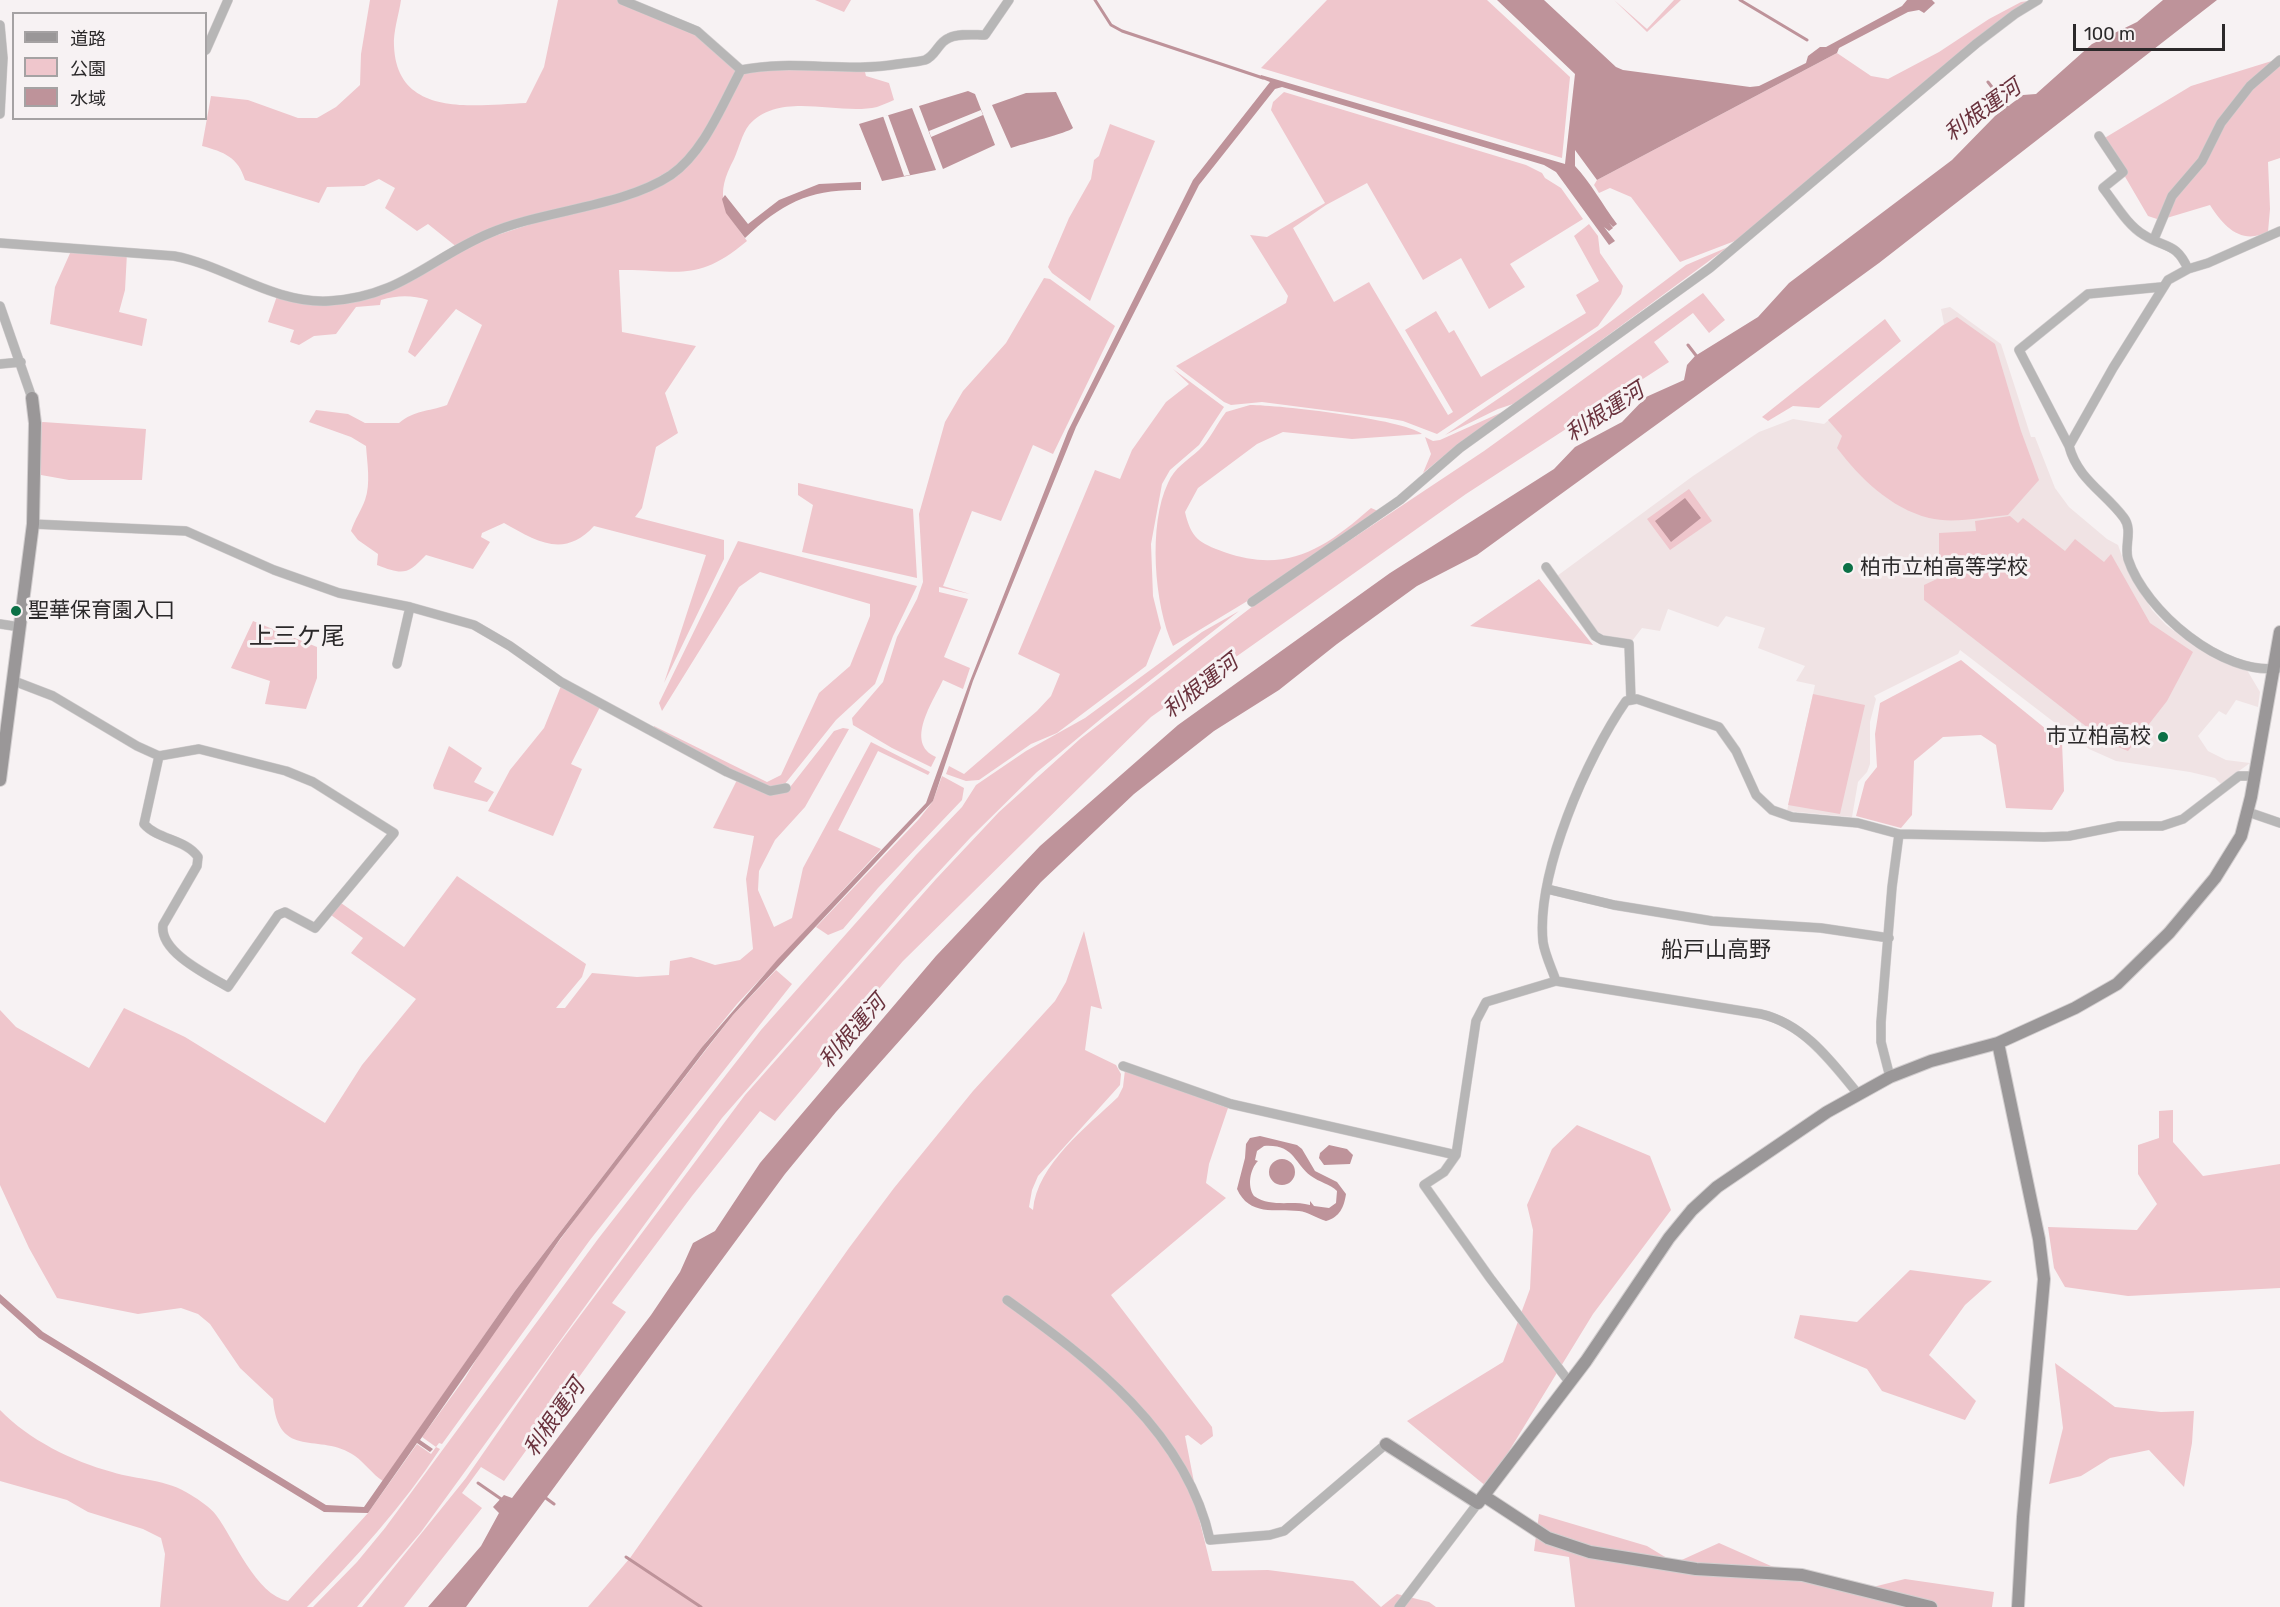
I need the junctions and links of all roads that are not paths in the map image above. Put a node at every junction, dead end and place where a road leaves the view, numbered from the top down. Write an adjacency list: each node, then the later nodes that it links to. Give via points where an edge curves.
1 (228, 0): 6 (street)
2 (622, 0): 10 (street, via 697,31)
3 (1009, 0): 10 (street, via 986,35 951,36 926,60 896,65 768,64)
4 (2038, 0): 25 (street, via 1970,49 1710,268 1460,448 1400,500)
5 (0, 25): 8 (street)
6 (207, 48)
7 (12, 57): 8 (street)
8 (3, 58): 11 (street)
9 (2280, 60): 14 (street, via 2250,86 2221,123 2202,161 2172,196)
10 (741, 70): 15 (street, via 701,142 670,175 643,189 490,232 381,293 328,301 303,299 273,292 183,257)
11 (0, 114)
12 (2099, 136): 14 (street, via 2124,172 2103,188 2134,226)
13 (2280, 231): 16 (street)
14 (2154, 239): 16 (street, via 2175,248)
15 (0, 243)
16 (2188, 269): 17 (street)
17 (2161, 287): 22 (street); 22 (street, via 2088,294 2019,350)
18 (0, 306): 19 (street)
19 (21, 362): 20 (street); 21 (street)
20 (0, 364)
21 (32, 398): 23 (street)
22 (2069, 446): 31 (street, via 2087,482 2125,519 2128,559 2162,614 2211,651 2246,664)
23 (33, 524): 26 (street, via 186,531 274,570 339,593); 28 (street)
24 (1546, 567): 33 (street, via 1595,636 1629,645)
25 (1252, 602)
26 (410, 607): 30 (street); 37 (street, via 474,624 561,682 728,772 770,791)
27 (0, 624): 28 (street)
28 (20, 627): 32 (street)
29 (2280, 632): 31 (street)
30 (397, 664)
31 (2277, 668): 35 (street)
32 (14, 681): 34 (street, via 53,696); 36 (street)
33 (1630, 700): 40 (street, via 1719,727 1736,751 1756,795 1772,810 1791,817 1858,823); 41 (street, via 1620,709 1571,809 1557,845)
34 (159, 756): 34 (street, via 144,824 150,831 192,849 198,857 198,866 163,925 163,934 176,954 228,987 278,915 285,912 315,928 394,832 313,782 286,771 199,749)
35 (2254, 776): 38 (street); 40 (street, via 2239,776 2183,819 2162,826 2119,825 2044,837)
36 (0, 780)
37 (786, 788)
38 (2248, 812): 39 (street); 44 (street, via 2227,862 2151,953 2117,984)
39 (2280, 823)
40 (1899, 834): 42 (street)
41 (1547, 889): 42 (street, via 1712,921 1821,928); 43 (street, via 1544,946)
42 (1889, 938): 46 (street, via 1881,1042)
43 (1556, 981): 47 (street, via 1783,1020 1806,1036); 48 (street, via 1492,998 1479,1011)
44 (1998, 1043): 46 (street); 55 (street, via 2044,1279)
45 (1123, 1066): 48 (street, via 1230,1104)
46 (1890, 1077): 47 (street)
47 (1858, 1094): 50 (street, via 1733,1174 1692,1210)
48 (1456, 1155): 50 (street, via 1444,1172 1424,1185)
49 (1006, 1300): 51 (street, via 1107,1376 1150,1424 1191,1484 1210,1540 1284,1531)
50 (1570, 1383): 52 (street)
51 (1386, 1444): 52 (street)
52 (1481, 1499): 53 (street); 54 (street, via 1548,1538 1590,1552 1696,1569 1802,1575)
53 (1399, 1607)
54 (1931, 1607)
55 (2018, 1607)

